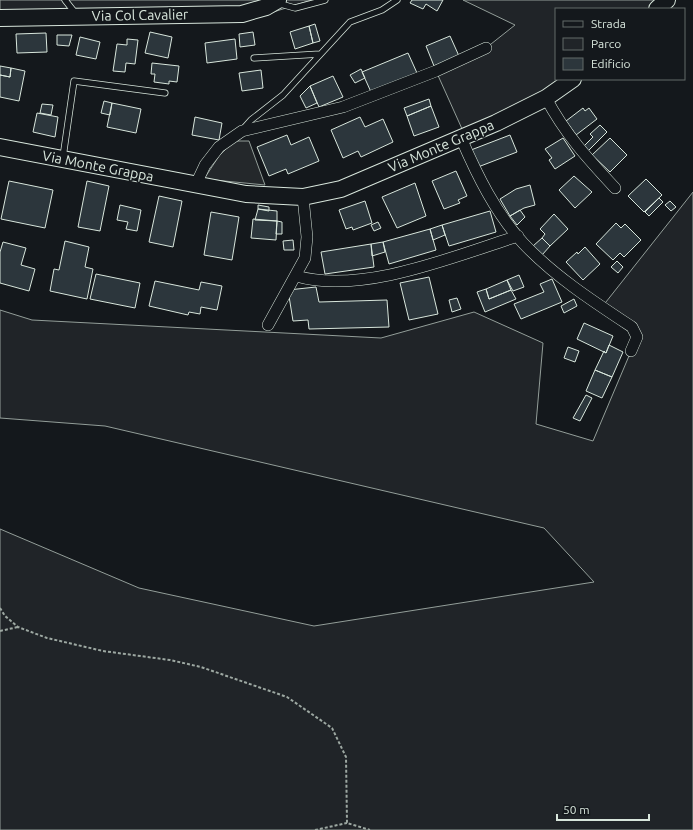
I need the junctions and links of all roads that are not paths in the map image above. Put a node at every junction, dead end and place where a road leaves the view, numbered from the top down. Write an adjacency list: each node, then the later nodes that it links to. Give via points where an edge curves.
1 (65, 0): 7 (lane)
2 (325, 0): 5 (lane, via 295,8)
3 (397, 0): 10 (lane, via 382,10 350,22)
4 (667, 0): 6 (street)
5 (276, 1): 7 (street, Via Col Cavalier, via 242,14)
6 (658, 8)
7 (77, 16): 8 (street, Via Col Cavalier)
8 (0, 18)
9 (486, 48): 15 (street, via 436,71 343,107)
10 (320, 54): 11 (lane); 15 (lane, via 284,95 251,120)
11 (254, 58)
12 (572, 80): 14 (street, Via Monte Grappa)
13 (165, 93): 18 (lane, via 74,81)
14 (546, 98): 16 (street, Via Monte Grappa); 20 (street, via 575,145)
15 (242, 131): 19 (street, via 219,147 205,165)
16 (461, 138): 21 (street, Via Monte Grappa, via 341,189); 22 (street, via 476,174 493,203)
17 (0, 147): 18 (street, Via Monte Grappa)
18 (63, 159): 19 (street, Via Monte Grappa)
19 (196, 184): 21 (street, Via Monte Grappa, via 246,194)
20 (616, 188)
21 (303, 198): 23 (street, via 307,244 305,258)
22 (518, 236): 23 (street, via 445,261 384,276 318,282); 25 (street, via 545,264 632,327 637,337)
23 (296, 276): 24 (street)
24 (268, 325)
25 (631, 351)

